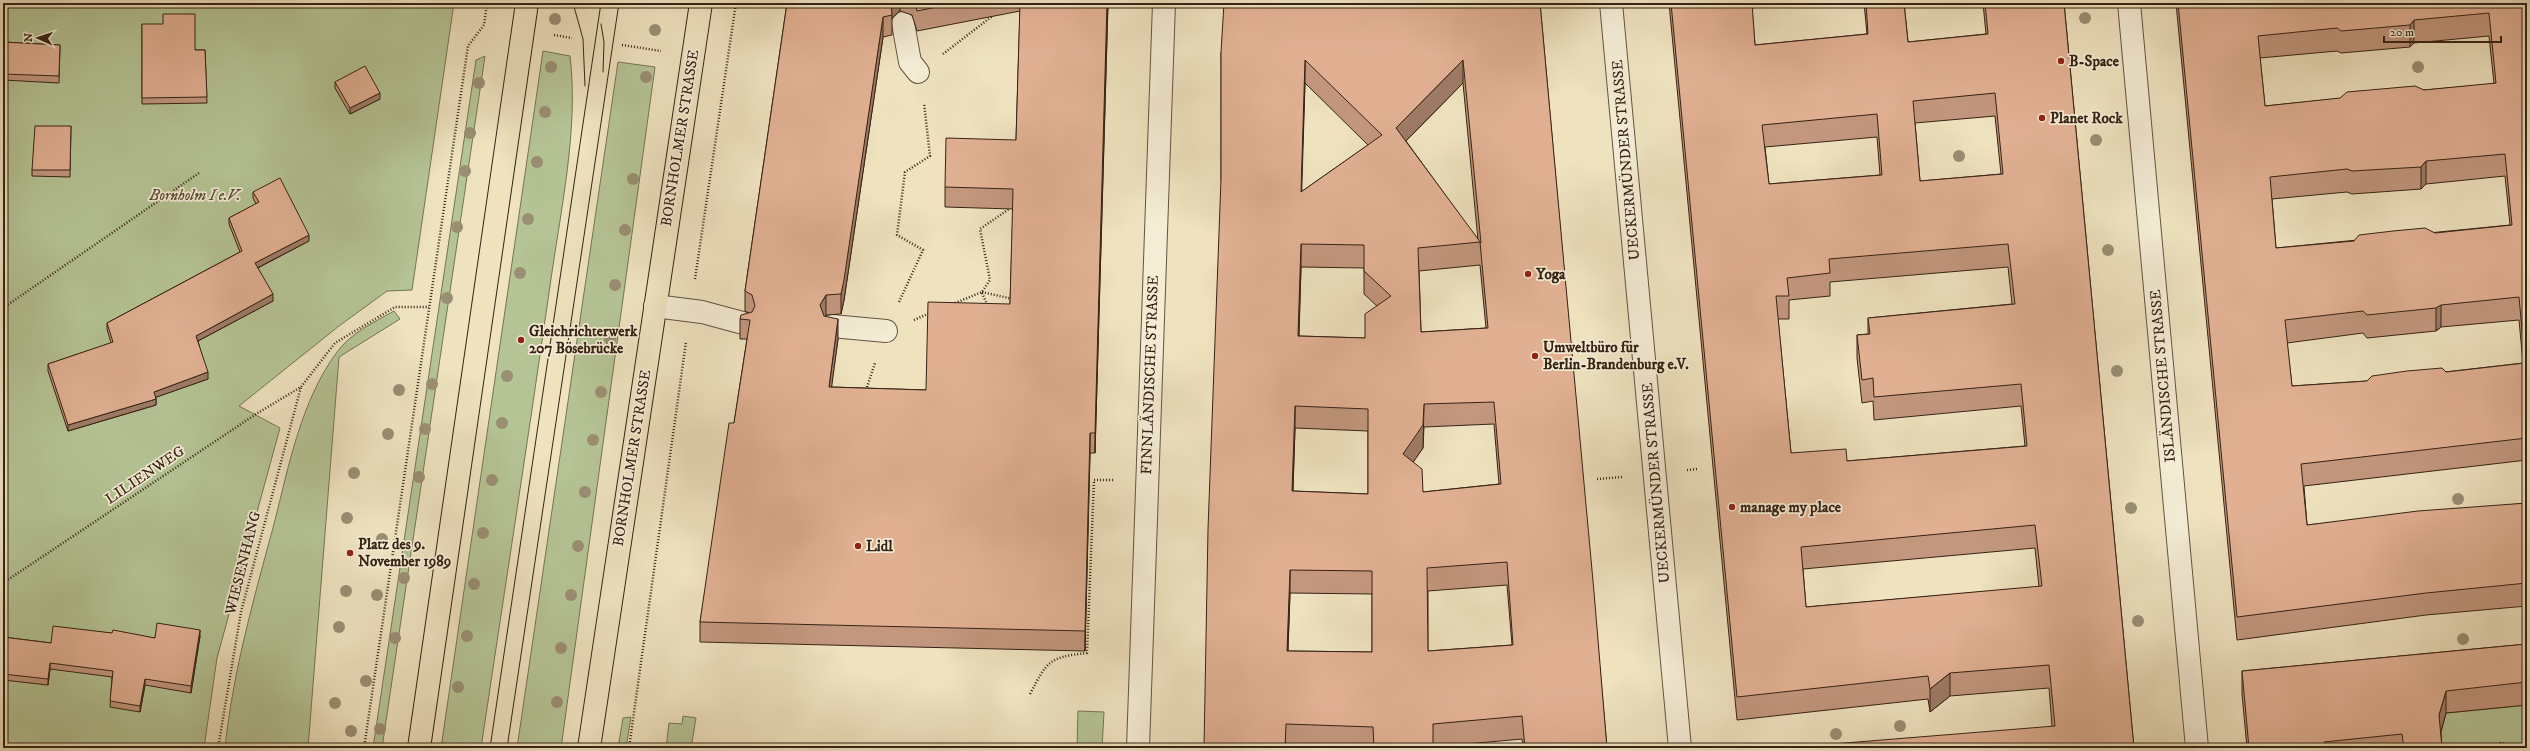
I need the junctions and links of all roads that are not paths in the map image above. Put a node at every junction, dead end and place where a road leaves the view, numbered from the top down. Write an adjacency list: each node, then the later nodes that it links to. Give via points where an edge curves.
1 (527, 3): 12 (main road)
2 (701, 3): 8 (main road, BORNHOLMER STRASSE)
3 (1164, 3): 14 (street, FINNLÄNDISCHE STRASSE)
4 (1612, 3): 15 (street, UECKERMÜNDER STRASSE)
5 (2129, 3): 16 (street, ISLÄNDISCHE STRASSE)
6 (903, 23): 7 (street, via 910,62)
7 (918, 72)
8 (655, 306): 9 (street, via 690,310); 13 (main road, BORNHOLMER STRASSE)
9 (743, 322)
10 (832, 326): 11 (street)
11 (886, 331)
12 (419, 748)
13 (589, 748)
14 (1138, 748)
15 (1680, 748)
16 (2197, 748)

